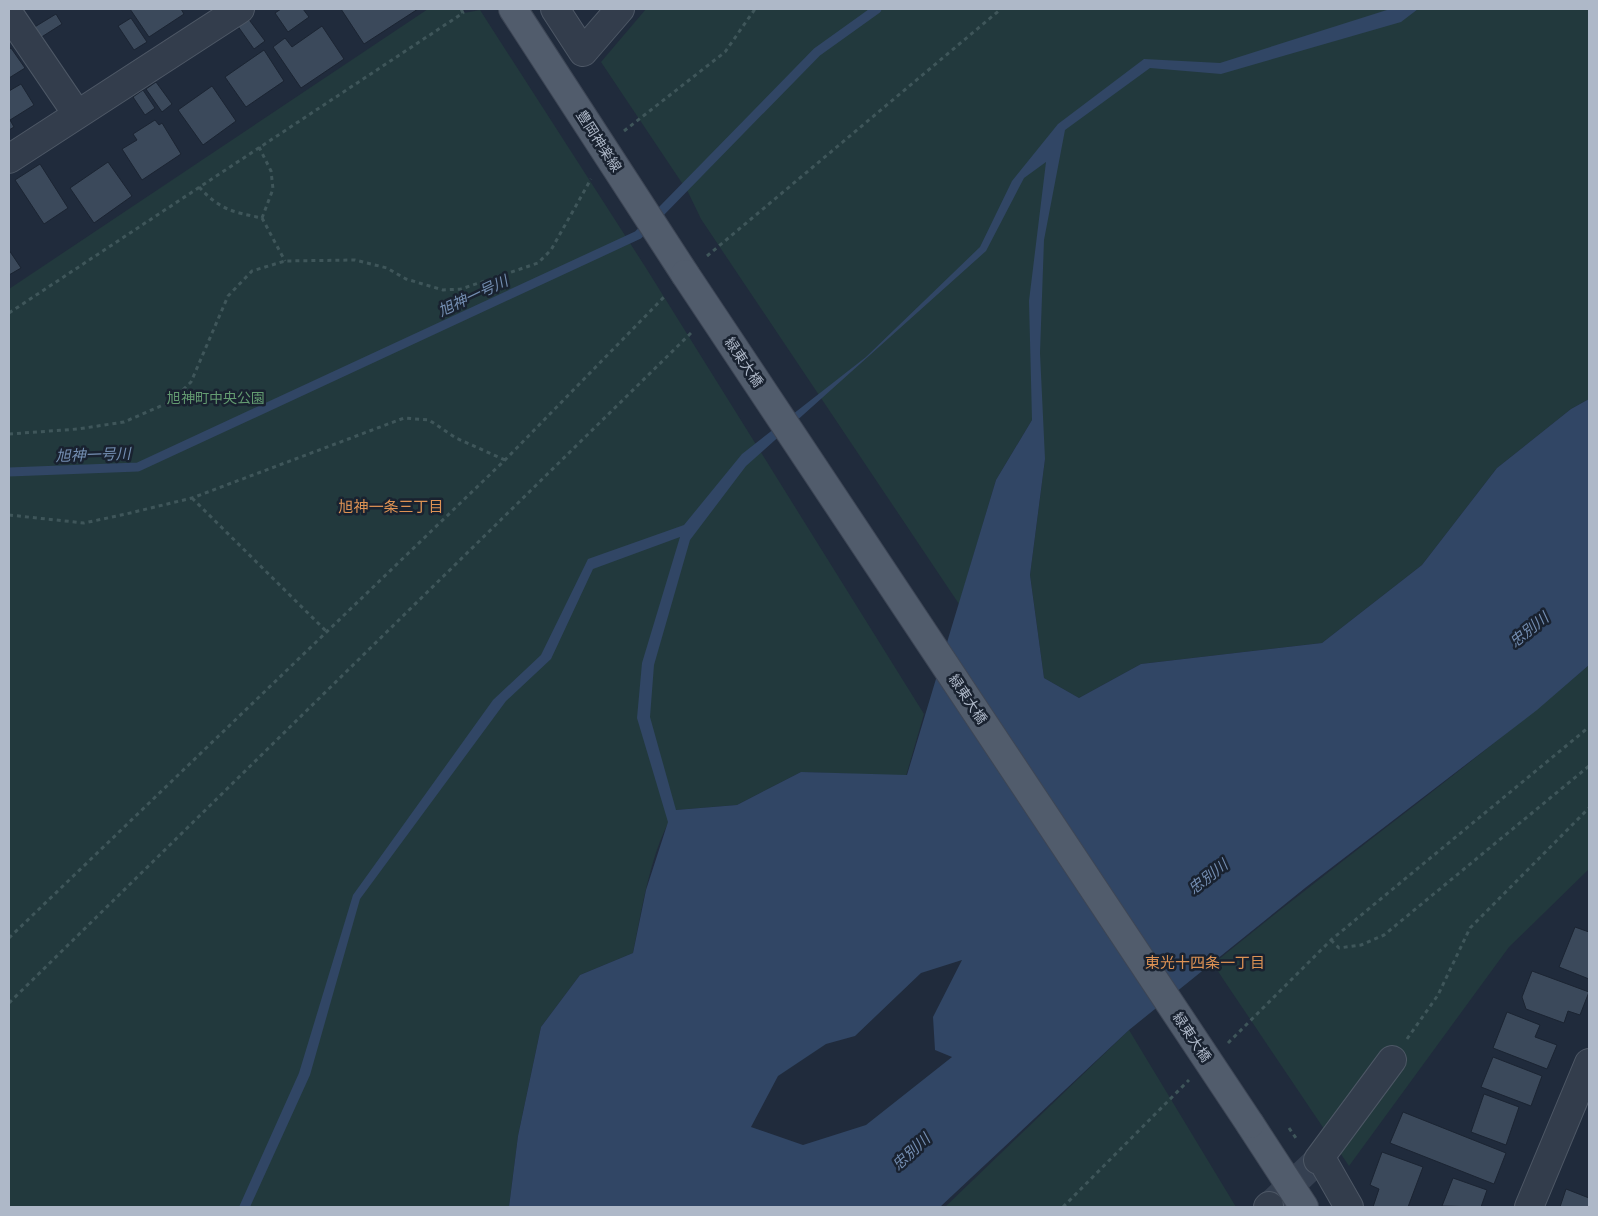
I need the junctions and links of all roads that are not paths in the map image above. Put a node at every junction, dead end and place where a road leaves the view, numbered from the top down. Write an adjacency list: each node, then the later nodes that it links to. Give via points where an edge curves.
1 (512, 9): 8 (main road, 豊岡神楽線)
2 (555, 9): 3 (street, via 583,52)
3 (620, 9)
4 (231, 11): 6 (street)
5 (9, 14): 6 (street)
6 (77, 114): 7 (street)
7 (9, 159)
8 (686, 274): 11 (main road, 緑東大橋, bridge)
9 (1392, 1060): 12 (street, via 1314,1155)
10 (1589, 1063): 13 (street)
11 (1304, 1207)
12 (1349, 1207)
13 (1529, 1207)

